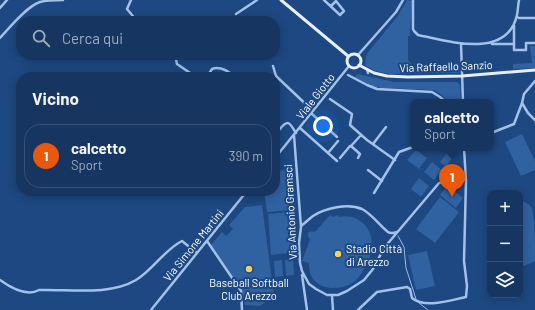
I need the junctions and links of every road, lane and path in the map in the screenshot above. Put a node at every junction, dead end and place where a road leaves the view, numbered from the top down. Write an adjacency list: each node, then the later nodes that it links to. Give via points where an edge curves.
1 (7, 0): 11 (street)
2 (63, 0): 13 (street, via 41,1)
3 (131, 0): 14 (street, via 127,9)
4 (257, 0): 12 (street)
5 (281, 0): 25 (main road)
6 (324, 0): 10 (street)
7 (403, 0): 24 (street, via 396,12)
8 (413, 0): 21 (street, via 413,29 418,35)
9 (519, 0): 15 (street)
10 (331, 6): 10 (street, via 340,15 344,11 336,1)
11 (0, 8)
12 (236, 14)
13 (21, 16)
14 (133, 16)
15 (517, 17): 16 (street); 18 (street)
16 (535, 18)
17 (16, 20): 19 (street)
18 (514, 24): 22 (street, via 503,37); 23 (street)
19 (0, 38)
20 (535, 43): 23 (street, via 526,43 526,50 514,50)
21 (462, 44): 22 (street); 38 (street)
22 (485, 44): 23 (street)
23 (514, 44)
24 (358, 55): 25 (main road, via 353,53); 27 (main road, via 361,59)
25 (348, 56): 29 (main road, via 346,62)
26 (176, 60): 32 (street, via 177,64)
27 (359, 65): 29 (main road, via 353,68); 30 (main road, Via Raffaello Sanzio)
28 (273, 66): 35 (street)
29 (349, 66): 45 (street, Viale Giotto)
30 (367, 69): 36 (street); 38 (main road, Via Raffaello Sanzio, via 387,76)
31 (535, 70): 38 (main road, Via Raffaello Sanzio)
32 (189, 72)
33 (210, 72): 34 (street, via 216,68)
34 (228, 72)
35 (275, 72)
36 (368, 73)
37 (348, 75): 42 (street, via 372,88 432,92)
38 (462, 76): 43 (street)
39 (280, 80): 45 (street)
40 (535, 81): 44 (street, via 524,94)
41 (330, 99): 52 (street, via 352,114 350,125)
42 (443, 99)
43 (463, 99)
44 (522, 103): 46 (street); 50 (street, via 514,124)
45 (312, 112): 48 (street, Viale Giotto); 53 (street)
46 (535, 120)
47 (386, 127): 55 (street)
48 (300, 128): 51 (street, Viale Giotto); 60 (street)
49 (280, 129): 51 (street, via 288,122)
50 (494, 132)
51 (295, 134): 59 (street); 70 (street, Via Antonio Gramsci)
52 (361, 135): 55 (street); 56 (street)
53 (337, 137)
54 (338, 141): 60 (street)
55 (373, 144): 63 (street)
56 (351, 146): 61 (street); 62 (street, via 360,154)
57 (410, 148): 63 (street, via 399,152)
58 (464, 151): 66 (street)
59 (280, 152)
60 (328, 153): 64 (street)
61 (340, 158)
62 (358, 158)
63 (395, 160): 67 (street)
64 (337, 161)
65 (368, 170): 67 (street)
66 (464, 180): 71 (street, via 438,183); 81 (street, via 466,297 437,304 419,302 412,298 407,287 377,292)
67 (382, 181): 68 (street)
68 (374, 193)
69 (244, 196): 72 (street, Via Simone Martini)
70 (301, 227): 71 (street, via 324,211 346,206 362,209 389,233); 74 (street, Via Antonio Gramsci, via 299,243)
71 (399, 230): 76 (street, via 380,252 373,269 364,280 347,291)
72 (206, 241): 73 (street, Via Simone Martini); 78 (street, via 241,291)
73 (197, 253): 75 (street, via 182,240 135,281 110,290 39,290 32,294 8,286); 77 (street, Via Simone Martini)
74 (302, 271): 76 (street, Via Antonio Gramsci, via 309,284); 79 (street)
75 (0, 280)
76 (332, 296): 80 (street)
77 (151, 310)
78 (242, 310)
79 (307, 310)
80 (333, 310)
81 (358, 310)

